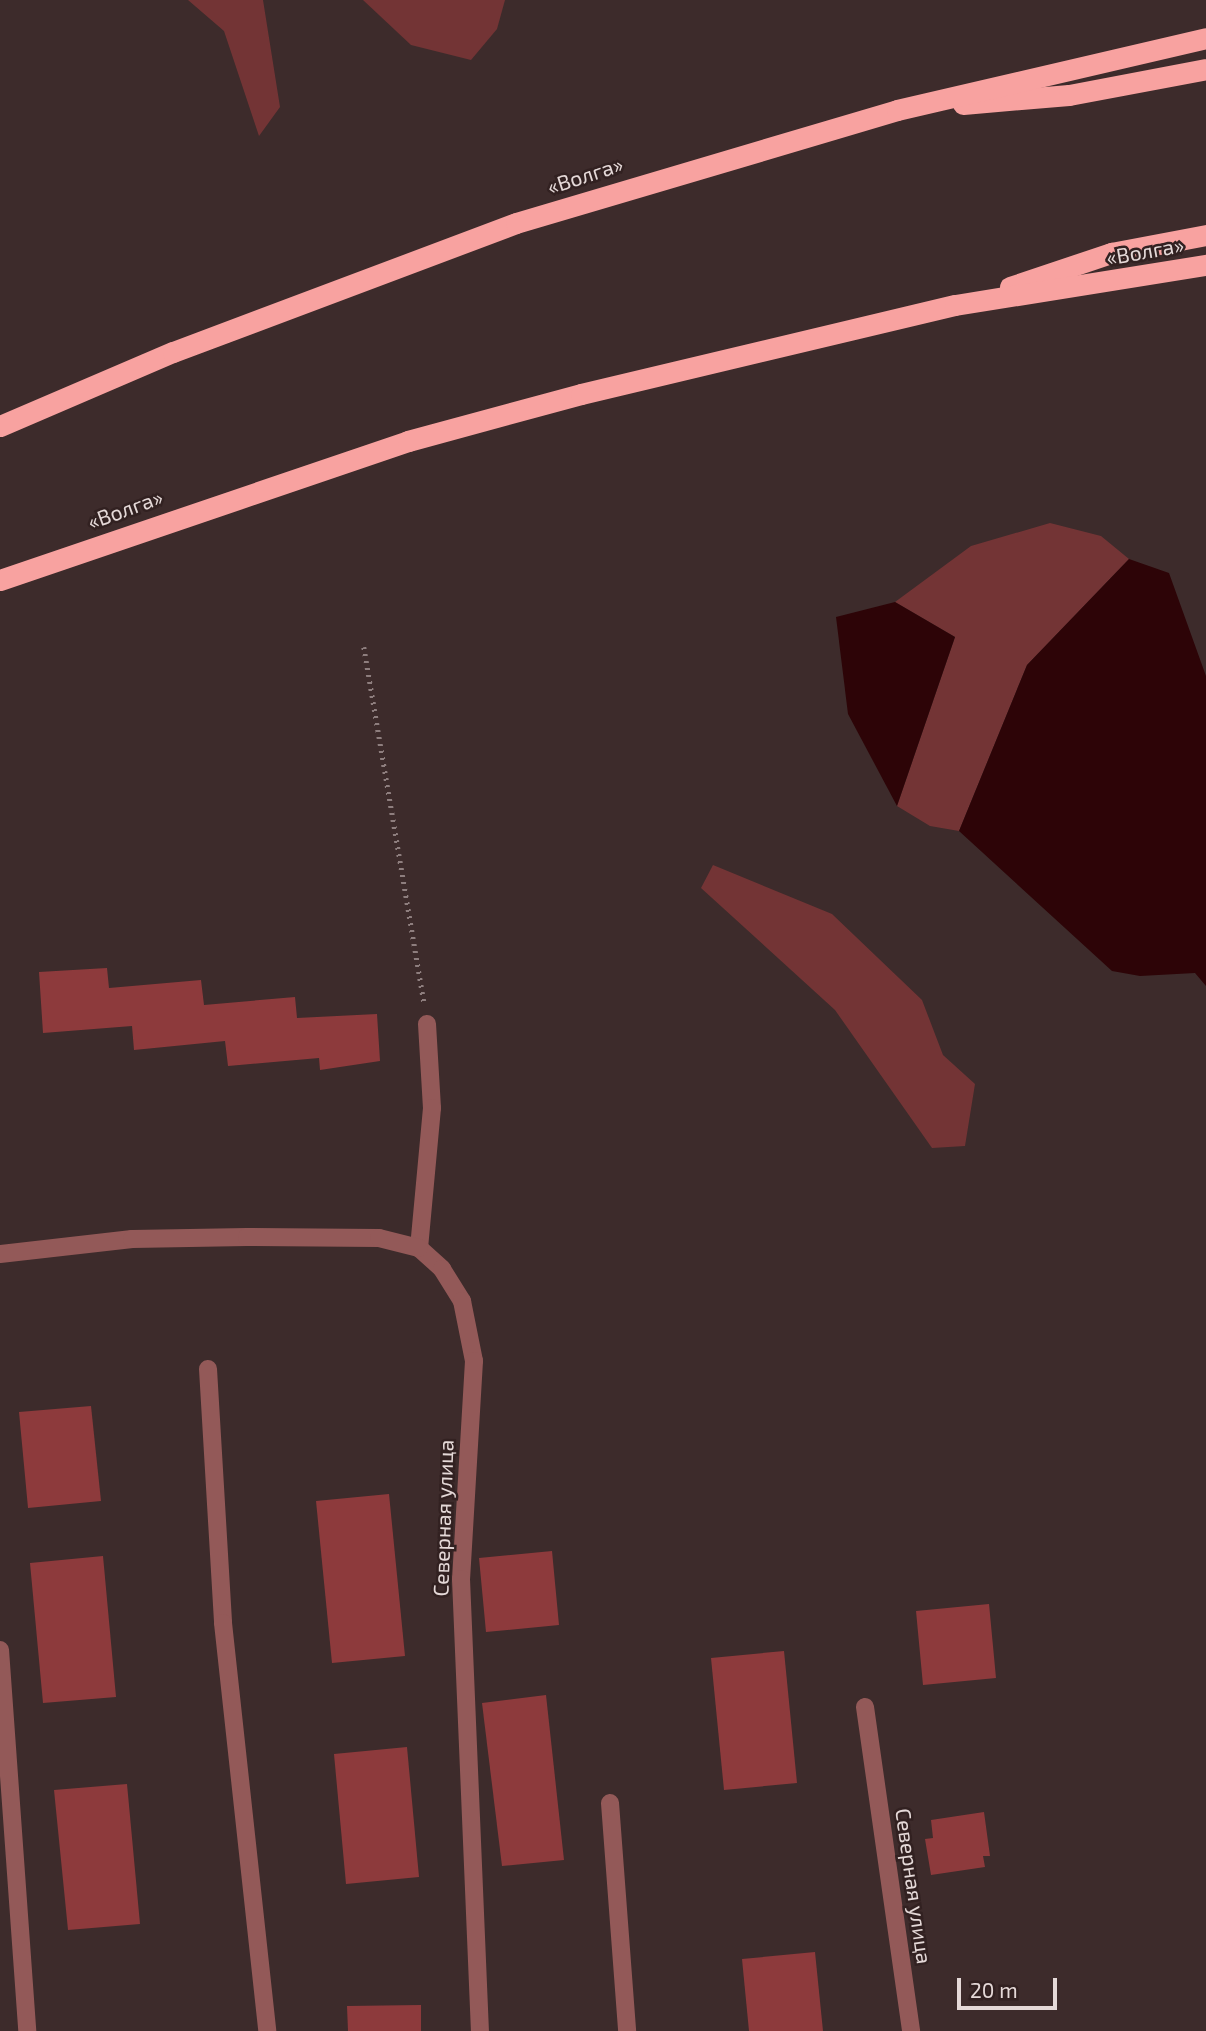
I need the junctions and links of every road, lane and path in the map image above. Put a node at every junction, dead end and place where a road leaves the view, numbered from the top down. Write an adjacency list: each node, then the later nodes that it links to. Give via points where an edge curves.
1 (1206, 38): 3 (highway, «Волга»)
2 (1206, 69): 3 (highway, via 1069,95)
3 (897, 110): 7 (highway, «Волга», via 700,164 443,249)
4 (1206, 235): 6 (highway, via 1111,253)
5 (1206, 265): 6 (highway, «Волга»)
6 (955, 305): 8 (highway, «Волга», via 408,441)
7 (0, 426)
8 (0, 580)
9 (364, 648): 10 (path)
10 (427, 1024): 11 (street, via 432,1108)
11 (419, 1248): 12 (street, via 379,1238 132,1238); 19 (street, Северная улица, via 442,1269 462,1301 474,1361 461,1579)
12 (0, 1254)
13 (208, 1369): 18 (street, via 223,1623)
14 (0, 1650): 17 (street)
15 (866, 1707): 21 (street, Северная улица)
16 (610, 1803): 20 (street)
17 (27, 2031)
18 (267, 2031)
19 (480, 2031)
20 (627, 2031)
21 (911, 2031)

